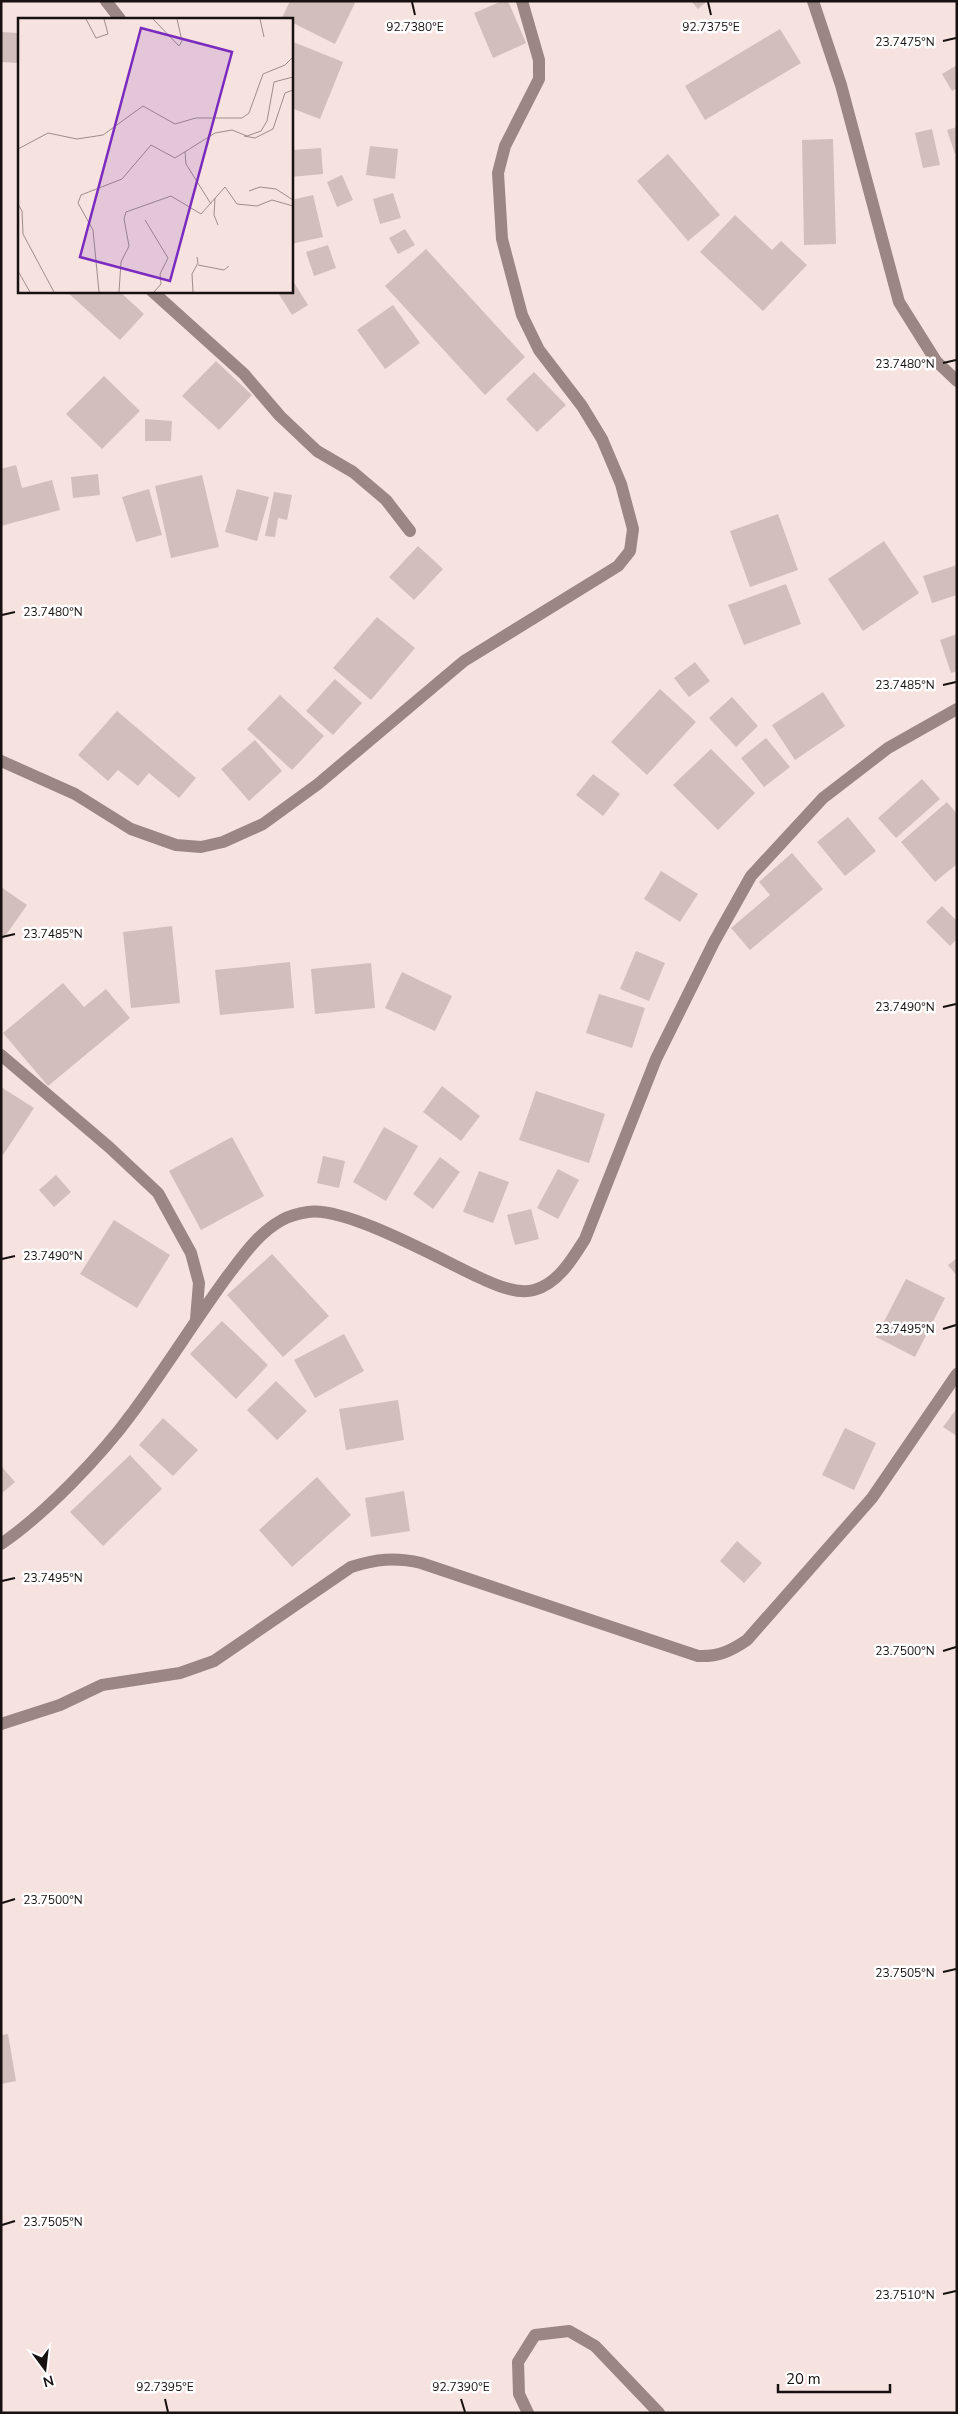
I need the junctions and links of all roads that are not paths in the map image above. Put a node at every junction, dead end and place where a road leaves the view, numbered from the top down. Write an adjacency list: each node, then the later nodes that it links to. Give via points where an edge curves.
1 (106, 1): 4 (street)
2 (522, 1): 9 (street, via 539,60 539,79 505,146 498,173 502,239 522,315 539,350 582,406 602,439 621,484 633,529 630,551 618,566 464,661 318,784 263,824 222,842 201,847 176,845 131,829 75,794)
3 (813, 1): 6 (street, via 841,85 900,302 936,361)
4 (119, 18)
5 (153, 292): 7 (street, via 244,374 280,416 317,451 353,472 386,500)
6 (957, 381)
7 (410, 531)
8 (957, 709): 11 (street, via 888,748 823,798 750,876 656,1059 586,1239 558,1275 534,1290 495,1285 376,1228 310,1211 282,1220 254,1242)
9 (1, 761)
10 (1, 1055): 11 (street, via 158,1193 191,1253 199,1283)
11 (196, 1319): 13 (street, via 132,1414 26,1527)
12 (957, 1374): 14 (street, via 872,1498 747,1640 729,1652 698,1656 420,1563 399,1558 374,1560 351,1567 214,1661 180,1674 102,1685 60,1705)
13 (1, 1544)
14 (1, 1724)
15 (528, 2413): 16 (street, via 519,2394 518,2362 535,2335 569,2331 595,2346)
16 (659, 2413)

